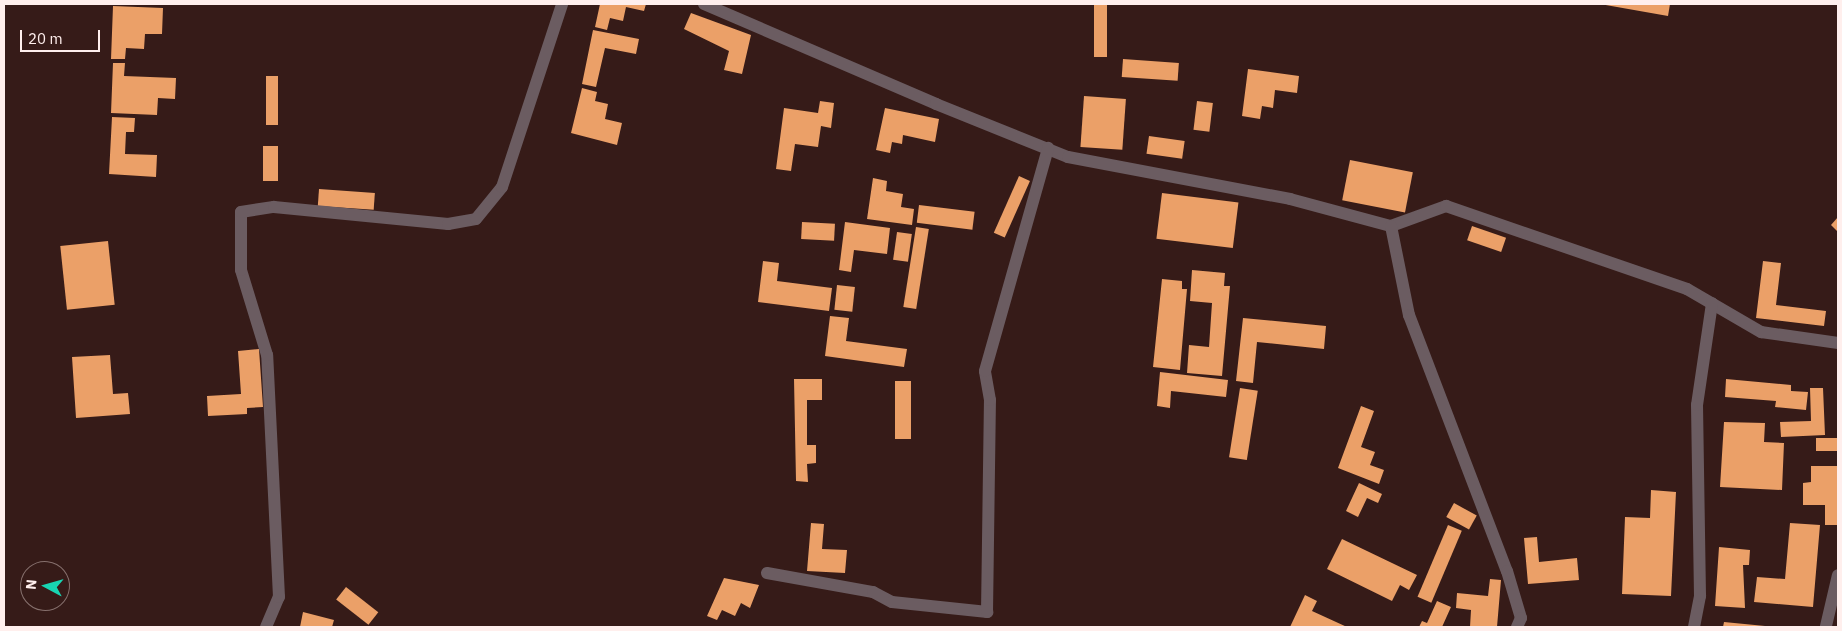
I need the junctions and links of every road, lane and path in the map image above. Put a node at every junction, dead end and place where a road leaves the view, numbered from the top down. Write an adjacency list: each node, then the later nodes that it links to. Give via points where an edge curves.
1 (562, 4): 10 (street, via 502,187 476,219 448,224 274,208 241,212 241,270 266,355 279,598)
2 (704, 4): 3 (street)
3 (1048, 148): 4 (street, via 1068,156 1290,199); 7 (street, via 985,371 990,400 987,612 892,602 873,592)
4 (1392, 226): 5 (street, via 1446,206 1687,289); 11 (street, via 1409,315 1507,571 1521,618)
5 (1712, 303): 6 (street, via 1761,332); 12 (street, via 1697,405 1700,596)
6 (1838, 342)
7 (767, 573)
8 (1838, 575): 9 (street)
9 (1826, 626)
10 (266, 627)
11 (1517, 627)
12 (1694, 627)

